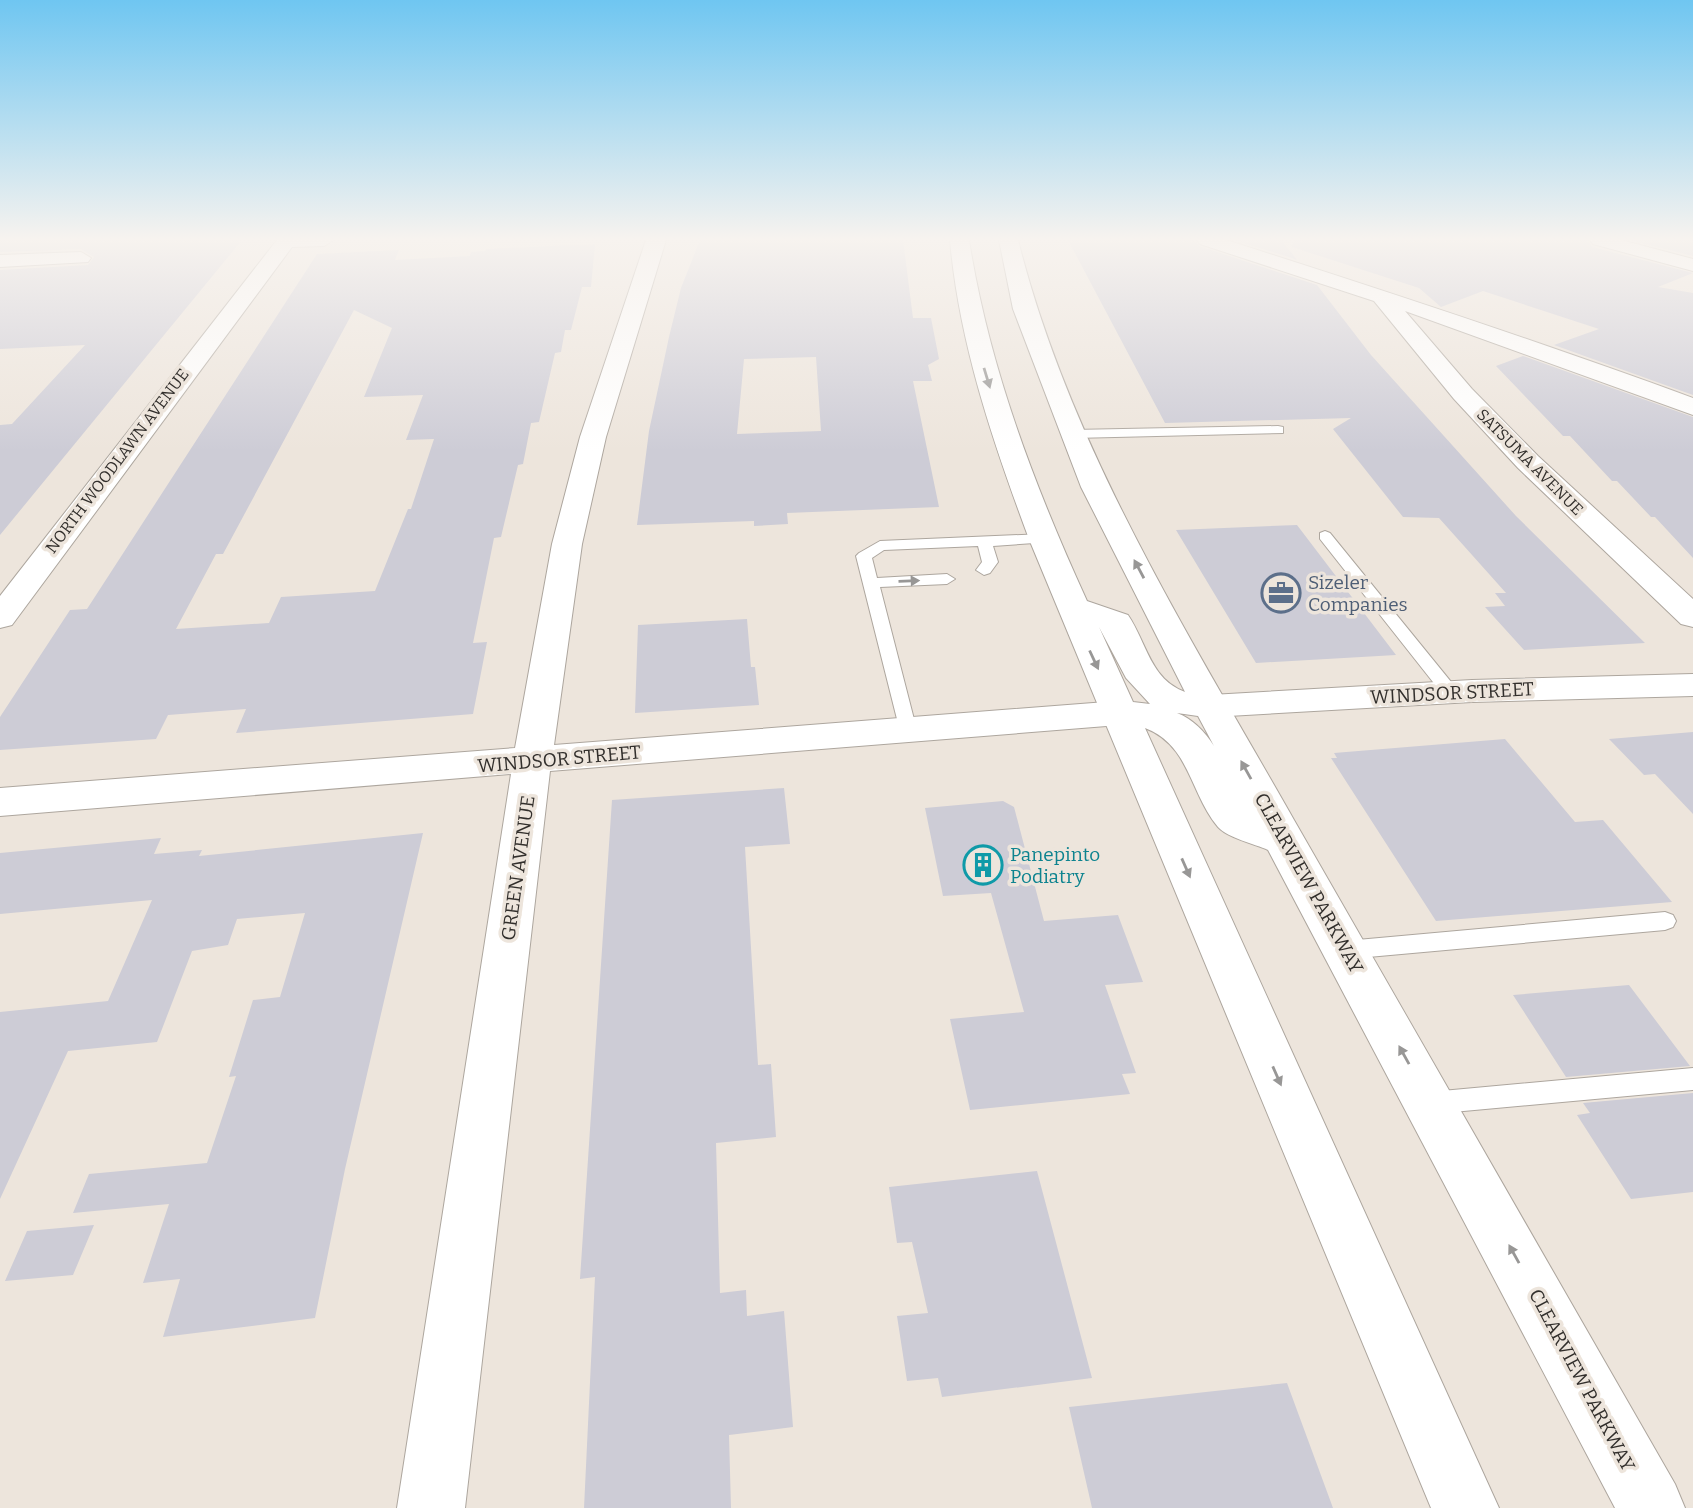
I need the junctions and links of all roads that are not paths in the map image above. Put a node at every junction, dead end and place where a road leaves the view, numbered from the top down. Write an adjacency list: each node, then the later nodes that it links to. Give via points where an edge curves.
1 (234, 310): 18 (main road, NORTH WOODLAWN AVENUE)
2 (633, 310): 24 (main road, GREEN AVENUE, via 593,437 568,544)
3 (970, 310): 11 (main road, one-way to 11, via 1008,443)
4 (1025, 310): 9 (main road, CLEARVIEW PARKWAY)
5 (1393, 310): 17 (main road, SATSUMA AVENUE, via 1528,462)
6 (1423, 310): 7 (main road)
7 (1693, 407)
8 (1278, 429): 9 (lane)
9 (1073, 434): 21 (main road, CLEARVIEW PARKWAY, one-way to 9, via 1095,487)
10 (1325, 536): 20 (lane)
11 (1044, 539): 12 (lane); 16 (main road)
12 (984, 542): 13 (lane, via 990,562); 15 (lane, via 880,546 864,556)
13 (984, 570)
14 (947, 579): 15 (lane, one-way to 14)
15 (871, 583): 23 (lane)
16 (1072, 607): 21 (main road, WINDSOR STREET, via 1116,622 1146,684 1160,697); 22 (main road, one-way to 22)
17 (1693, 617)
18 (0, 618)
19 (1693, 685): 20 (main road, WINDSOR STREET)
20 (1450, 692): 21 (main road, WINDSOR STREET)
21 (1211, 706): 26 (main road, CLEARVIEW PARKWAY, one-way to 21)
22 (1119, 713): 23 (main road, WINDSOR STREET); 26 (main road, WINDSOR STREET, via 1147,715 1172,724 1193,743 1234,819); 32 (main road, one-way to 32)
23 (908, 731): 24 (main road, WINDSOR STREET)
24 (532, 762): 25 (main road, WINDSOR STREET); 31 (main road, GREEN AVENUE)
25 (0, 802)
26 (1285, 840): 28 (main road, CLEARVIEW PARKWAY)
27 (1665, 921): 28 (lane)
28 (1346, 950): 30 (main road, CLEARVIEW PARKWAY, one-way to 28)
29 (1693, 1079): 30 (lane)
30 (1430, 1103): 33 (main road, CLEARVIEW PARKWAY, one-way to 30)
31 (431, 1508)
32 (1465, 1508)
33 (1651, 1508)

